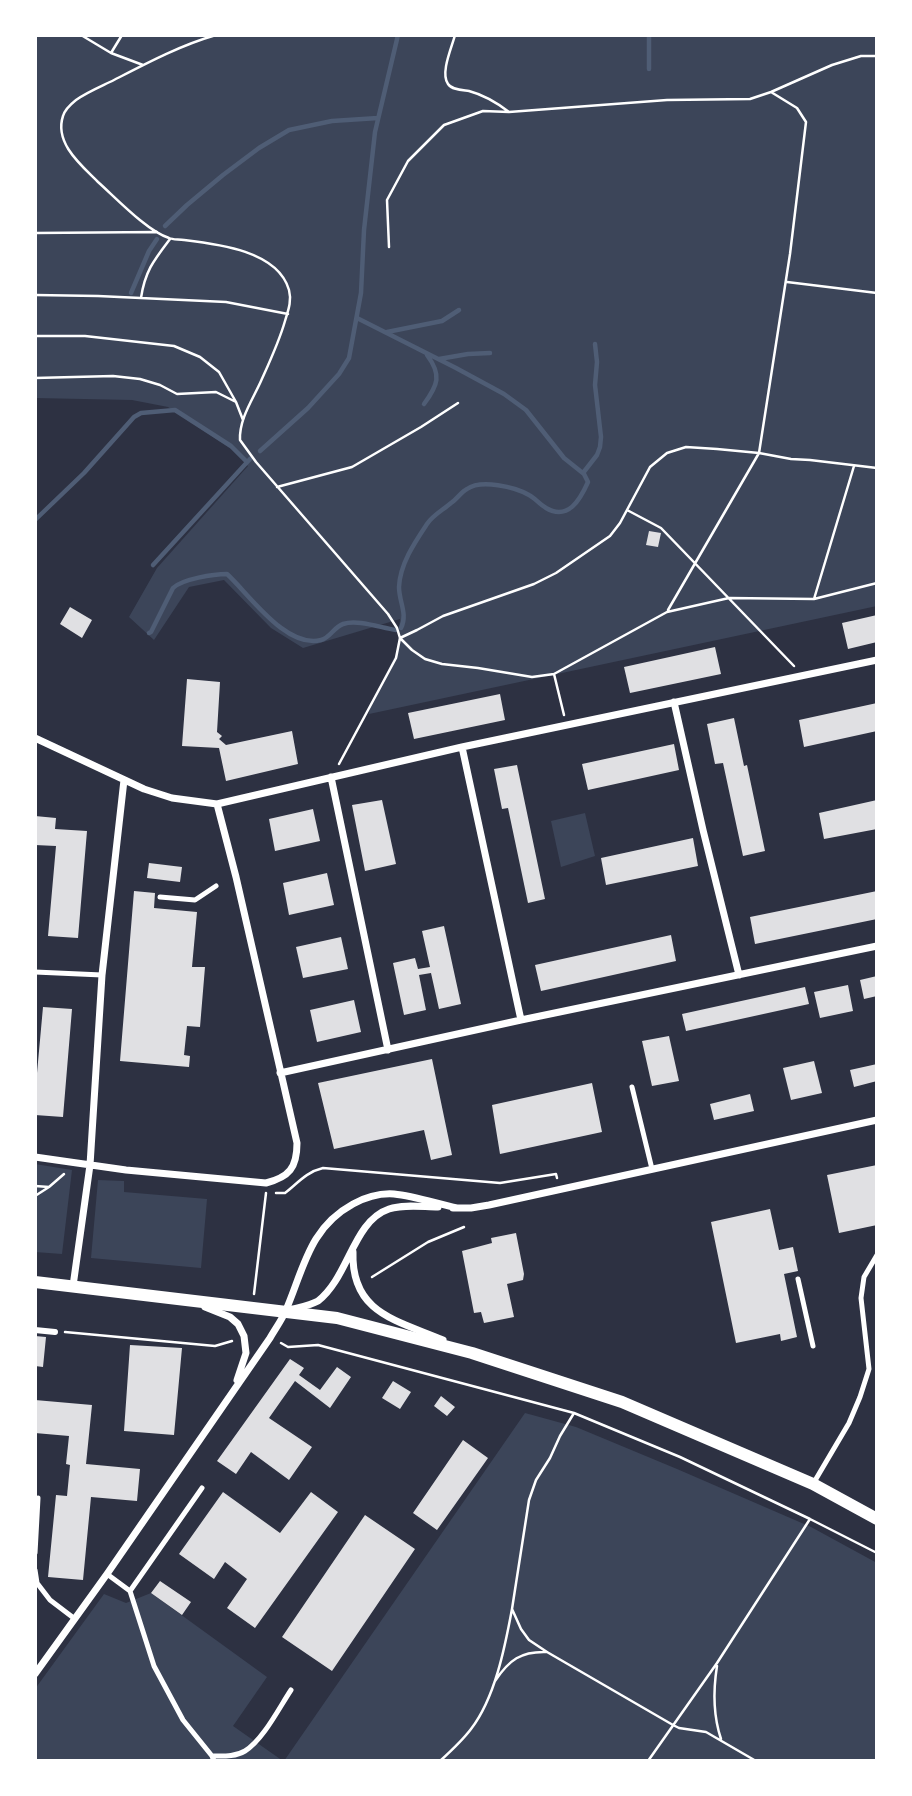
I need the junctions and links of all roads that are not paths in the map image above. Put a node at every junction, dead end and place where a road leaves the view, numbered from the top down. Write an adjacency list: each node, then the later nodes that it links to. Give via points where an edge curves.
1 (877, 660): 2 (street)
2 (674, 702): 4 (street); 13 (street)
3 (35, 738): 6 (street)
4 (462, 747): 5 (street); 14 (street)
5 (331, 777): 7 (street); 15 (street)
6 (124, 780): 7 (street, via 172,798); 12 (street)
7 (217, 804): 16 (street)
8 (216, 886): 9 (lane, via 195,900)
9 (160, 897)
10 (877, 946): 13 (street)
11 (35, 972): 12 (lane)
12 (102, 975): 20 (street)
13 (739, 975): 14 (street)
14 (522, 1020): 15 (street)
15 (388, 1050): 16 (street)
16 (279, 1073): 20 (street, via 297,1143 292,1169 280,1179 266,1183)
17 (632, 1087): 21 (lane)
18 (877, 1120): 21 (street)
19 (35, 1157): 20 (street)
20 (90, 1166): 27 (street)
21 (652, 1169): 22 (street)
22 (457, 1208): 23 (street, via 389,1209 367,1224); 29 (street, via 394,1194 366,1197 338,1212 312,1246)
23 (354, 1250): 29 (street, via 316,1302); 33 (street, via 358,1288 370,1304 385,1316)
24 (877, 1255): 35 (lane, via 864,1277 861,1297 869,1369 849,1423)
25 (798, 1279): 32 (lane)
26 (35, 1282): 27 (street)
27 (73, 1286): 28 (street)
28 (192, 1301): 29 (street); 34 (street, via 230,1317 244,1336 246,1353)
29 (286, 1312): 33 (street, via 337,1318); 34 (street)
30 (35, 1330): 31 (street)
31 (55, 1332)
32 (813, 1346)
33 (472, 1353): 35 (street, via 622,1402)
34 (233, 1391): 41 (street)
35 (813, 1485): 38 (street)
36 (202, 1488): 42 (lane)
37 (38, 1498): 39 (lane)
38 (877, 1519)
39 (35, 1553)
40 (35, 1570): 43 (lane, via 37,1583 50,1600)
41 (107, 1574): 42 (lane); 43 (street)
42 (130, 1591): 46 (lane, via 154,1666 183,1720)
43 (75, 1619): 44 (street)
44 (35, 1674)
45 (291, 1690): 46 (lane, via 256,1742 243,1753)
46 (213, 1758)

